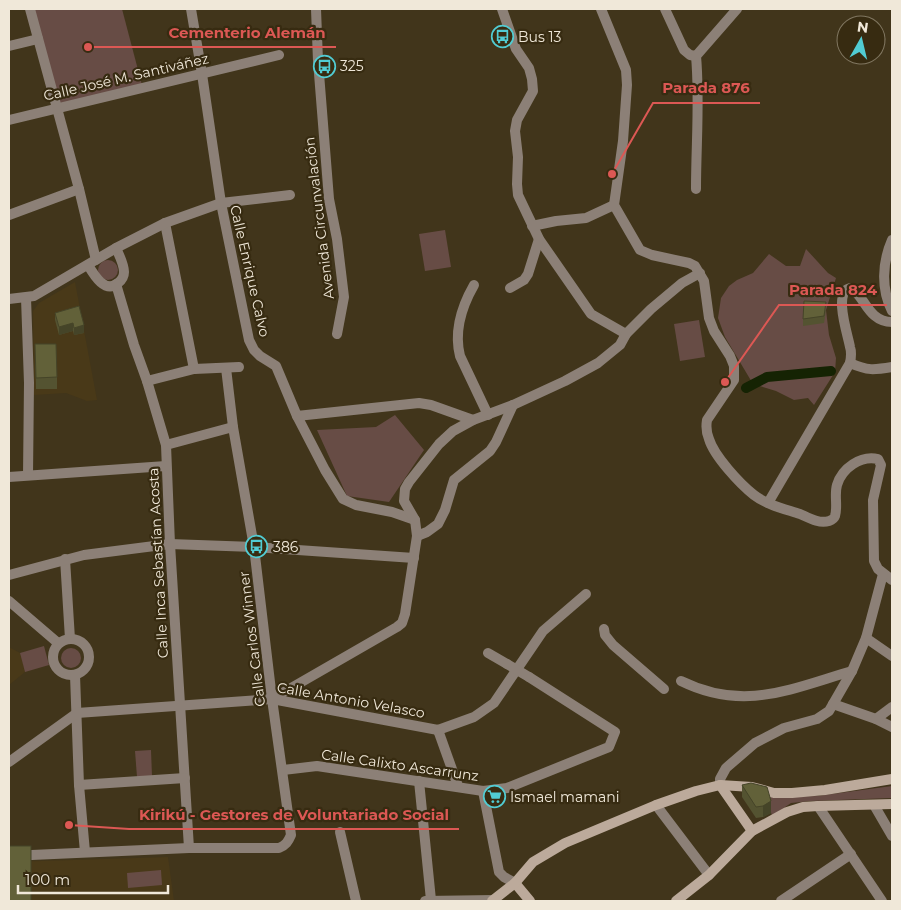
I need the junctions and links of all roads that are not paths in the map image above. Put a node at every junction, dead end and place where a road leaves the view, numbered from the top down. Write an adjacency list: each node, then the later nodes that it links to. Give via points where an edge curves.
1 (30, 9): 8 (street)
2 (190, 9): 12 (street, Calle Enrique Calvo)
3 (316, 9): 35 (street, Avenida Circunvalación, via 329,199 344,296)
4 (502, 9): 22 (street, via 516,49 529,68 532,80 533,90 517,120 515,139 518,195)
5 (601, 9): 19 (street, via 626,70 627,85)
6 (666, 9): 11 (street, via 684,50)
7 (737, 9): 11 (street)
8 (38, 39): 9 (street); 13 (street)
9 (9, 46)
10 (279, 55): 12 (street, Calle José M. Santiváñez)
11 (696, 56): 15 (street, via 699,97)
12 (202, 74): 13 (street, Calle José M. Santiváñez); 18 (street, Calle Enrique Calvo)
13 (57, 108): 14 (street, Calle José M. Santiváñez); 16 (street)
14 (9, 120)
15 (696, 188)
16 (79, 189): 20 (street); 26 (street)
17 (290, 195): 18 (street)
18 (221, 203): 21 (street); 45 (street, Calle Enrique Calvo, via 249,340 260,356 276,366)
19 (614, 205): 22 (street, via 586,218); 27 (street, via 640,250 689,262)
20 (9, 216)
21 (165, 223): 25 (street); 41 (street)
22 (532, 226): 23 (street)
23 (539, 239): 30 (street, via 528,274); 36 (street, via 591,314)
24 (892, 240): 33 (street, via 884,278 884,289)
25 (116, 248): 26 (street); 28 (street, Calle Inca Sebastían Acosta, via 124,272)
26 (92, 263): 28 (street, via 98,281 108,286); 31 (street)
27 (700, 273): 36 (street, via 669,293); 52 (street, via 714,331 734,366 734,380 729,390 707,420 709,439 717,454 745,486)
28 (116, 284): 42 (street, Calle Inca Sebastían Acosta)
29 (474, 285): 44 (street, via 462,308 458,349)
30 (510, 288)
31 (26, 298): 32 (street); 50 (street)
32 (9, 299)
33 (892, 312)
34 (892, 322): 37 (street, via 872,313 855,290 844,290 842,303 851,350)
35 (337, 334)
36 (626, 334): 43 (street, via 620,345 598,364)
37 (850, 363): 39 (street, via 864,370); 52 (street)
38 (239, 367): 40 (street)
39 (892, 367)
40 (226, 368): 41 (street); 47 (street, Calle Carlos Winner)
41 (194, 369): 42 (street)
42 (147, 381): 48 (street, Calle Inca Sebastían Acosta)
43 (513, 405): 44 (street); 54 (street, via 490,451 454,480 438,524)
44 (488, 415): 46 (street)
45 (297, 416): 46 (street, via 419,403); 53 (street, Calle Enrique Calvo, via 343,499)
46 (474, 420): 53 (street, via 446,436 409,482 404,501)
47 (233, 426): 48 (street); 56 (street, Calle Carlos Winner)
48 (166, 445): 49 (street, Calle Inca Sebastían Acosta)
49 (166, 466): 50 (street); 55 (street, Calle Inca Sebastían Acosta)
50 (28, 475): 51 (street)
51 (9, 477)
52 (768, 503): 59 (street, via 815,520 832,520 837,484 842,476 860,460 868,457 878,459 881,465 873,500 872,541 876,566)
53 (415, 520): 54 (street)
54 (417, 536): 57 (street)
55 (170, 544): 56 (street); 58 (street); 76 (street, Calle Inca Sebastían Acosta)
56 (254, 547): 57 (street); 74 (street, Calle Carlos Winner)
57 (414, 558): 74 (street, via 402,623)
58 (65, 559): 60 (street); 66 (street)
59 (883, 574): 61 (street); 65 (street)
60 (9, 575)
61 (892, 580)
62 (586, 594): 81 (street, Calle Antonio Velasco, via 543,631 494,703 474,717)
63 (9, 601): 67 (street)
64 (604, 628): 73 (street, via 613,645)
65 (866, 638): 69 (street); 70 (street)
66 (70, 639): 67 (street); 71 (street, via 84,645 89,655 84,670)
67 (58, 644): 71 (street, via 53,654 54,665 63,674)
68 (488, 653): 90 (street, Calle Calixto Ascarrunz, bridge, via 615,732 609,746 507,788)
69 (892, 656)
70 (852, 671): 72 (street, via 765,696 738,697 708,692); 75 (street)
71 (75, 675): 78 (street)
72 (681, 681)
73 (664, 689)
74 (272, 698): 76 (street, Calle Antonio Velasco); 81 (street, Calle Antonio Velasco); 83 (street, Calle Carlos Winner)
75 (833, 704): 79 (street); 88 (street, via 817,720 784,728 755,743 726,768)
76 (181, 706): 78 (street, Calle Antonio Velasco); 84 (street, Calle Inca Sebastían Acosta)
77 (892, 707): 79 (street)
78 (77, 713): 82 (street); 87 (street)
79 (876, 719): 80 (street)
80 (892, 727)
81 (438, 730): 89 (street)
82 (9, 762)
83 (283, 770): 86 (street, Calle Calixto Ascarrunz, via 317,766); 98 (street, Calle Carlos Winner, via 291,835 286,846)
84 (185, 778): 87 (street); 98 (street, Calle Inca Sebastían Acosta)
85 (892, 779): 88 (street, via 792,793)
86 (419, 781): 89 (street, Calle Calixto Ascarrunz); 105 (street)
87 (80, 785): 99 (street)
88 (720, 785): 91 (street); 95 (street)
89 (458, 786): 90 (street, Calle Calixto Ascarrunz)
90 (483, 791): 103 (street, via 499,872)
91 (656, 804): 102 (street); 103 (street, via 547,852 533,862)
92 (892, 804): 93 (street)
93 (874, 805): 94 (street); 97 (street)
94 (818, 806): 95 (street, via 788,812); 100 (street)
95 (752, 830): 102 (street)
96 (340, 832): 104 (street)
97 (892, 836)
98 (190, 848): 99 (street)
99 (85, 852): 101 (street)
100 (851, 854): 109 (street); 110 (street)
101 (9, 856)
102 (709, 875): 108 (street)
103 (515, 883): 106 (street); 107 (street)
104 (356, 901)
105 (428, 901): 106 (street)
106 (493, 901)
107 (530, 901)
108 (676, 901)
109 (781, 901)
110 (882, 901)

